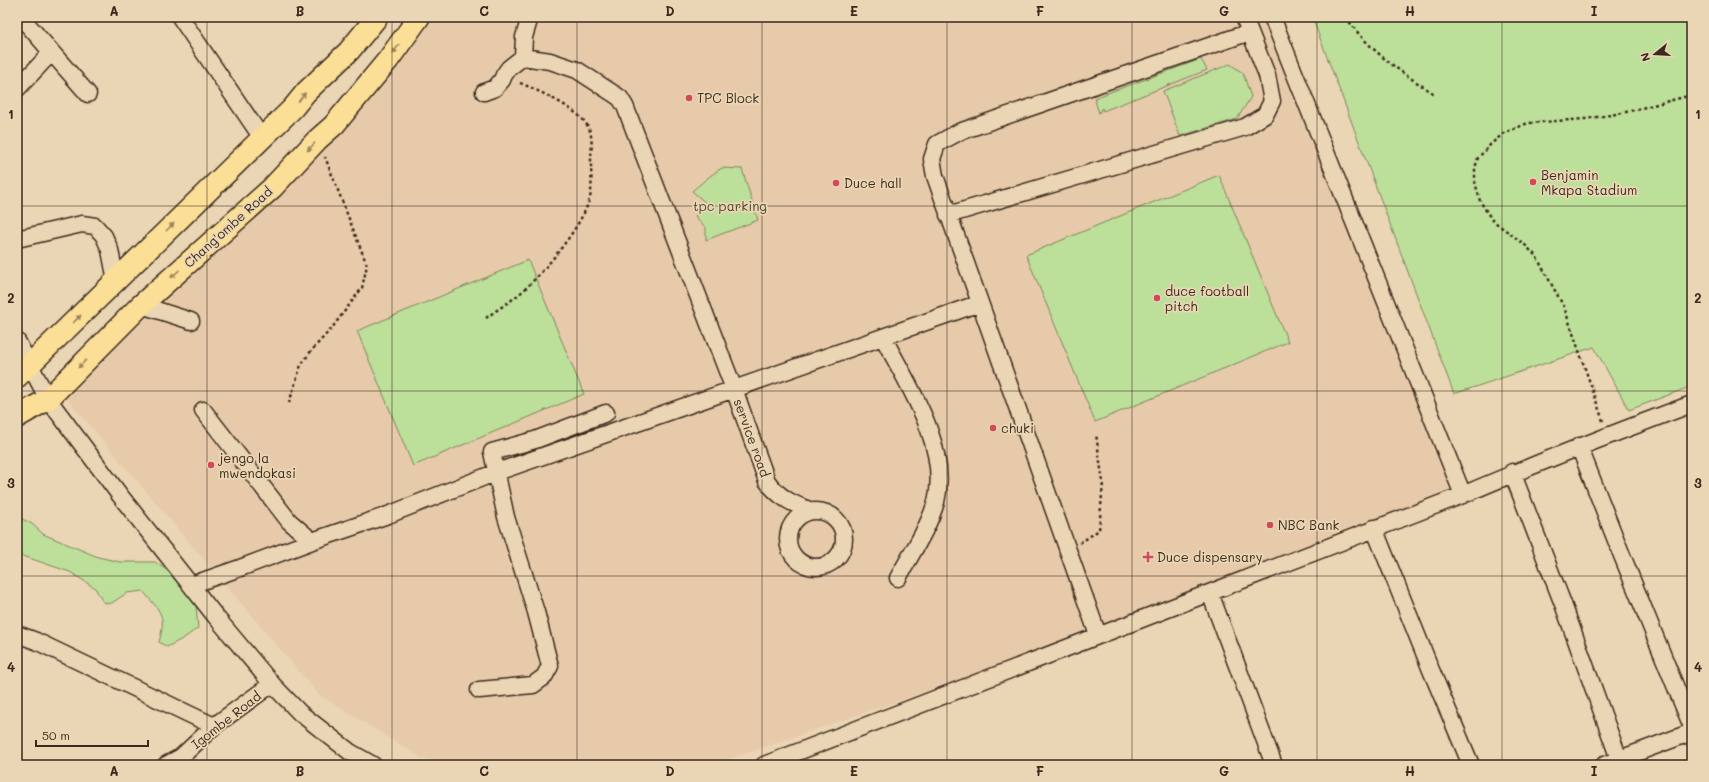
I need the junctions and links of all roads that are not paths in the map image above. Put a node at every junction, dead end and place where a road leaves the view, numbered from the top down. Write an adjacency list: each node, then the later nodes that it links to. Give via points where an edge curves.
1 (21, 17): 9 (street)
2 (180, 17): 14 (street)
3 (377, 17): 14 (main road, one-way to 3, via 349,51)
4 (419, 17): 19 (main road, Chang'ombe Road, one-way to 19, via 388,60 334,125 272,188)
5 (530, 17): 10 (street)
6 (1244, 17): 8 (street)
7 (1272, 17): 33 (street)
8 (1250, 32): 15 (street, via 959,132 937,144 932,159); 15 (street, via 1268,75 1272,101 1265,115 1252,123)
9 (51, 53): 11 (street); 13 (street)
10 (522, 57): 12 (street, via 495,88); 24 (street, service road, via 550,61 577,70 620,98)
11 (17, 89)
12 (484, 92)
13 (88, 94)
14 (262, 138): 17 (main road, one-way to 14)
15 (948, 215): 18 (street)
16 (17, 239): 17 (street, via 82,224 95,226 104,236 110,250)
17 (116, 281): 23 (main road, one-way to 17)
18 (980, 303): 21 (street); 41 (street)
19 (141, 305): 20 (street); 25 (main road, Chang'ombe Road, one-way to 25)
20 (191, 321)
21 (883, 337): 24 (street); 37 (street, via 919,406 935,449 939,480 936,502)
22 (17, 341): 23 (street)
23 (23, 371): 25 (street)
24 (734, 389): 31 (street); 34 (street, service road, via 767,481 774,491 787,501)
25 (48, 399): 29 (main road, Chang'ombe Road); 38 (street)
26 (1692, 404): 30 (street)
27 (203, 410): 36 (street, via 289,521)
28 (606, 413): 31 (street, via 535,440 492,452)
29 (17, 417)
30 (1579, 446): 32 (street); 45 (street)
31 (496, 472): 36 (street, via 388,515); 43 (street, via 506,517 550,666 544,677 533,685)
32 (1512, 472): 33 (street); 47 (street)
33 (1463, 495): 35 (street)
34 (812, 511)
35 (1374, 528): 39 (street); 53 (street)
36 (312, 540): 38 (street)
37 (898, 578)
38 (191, 585): 42 (street)
39 (1210, 593): 41 (street); 52 (street)
40 (17, 634): 44 (street)
41 (1098, 635): 51 (street)
42 (272, 684): 44 (street, Igombe Road); 50 (street, via 318,728 350,752)
43 (478, 690)
44 (214, 726): 48 (street, Igombe Road)
45 (1692, 727)
46 (1692, 732): 47 (street)
47 (1619, 759): 54 (street)
48 (182, 761): 49 (street, Igombe Road)
49 (166, 765)
50 (373, 765)
51 (764, 765)
52 (1274, 765)
53 (1471, 765)
54 (1604, 765)

